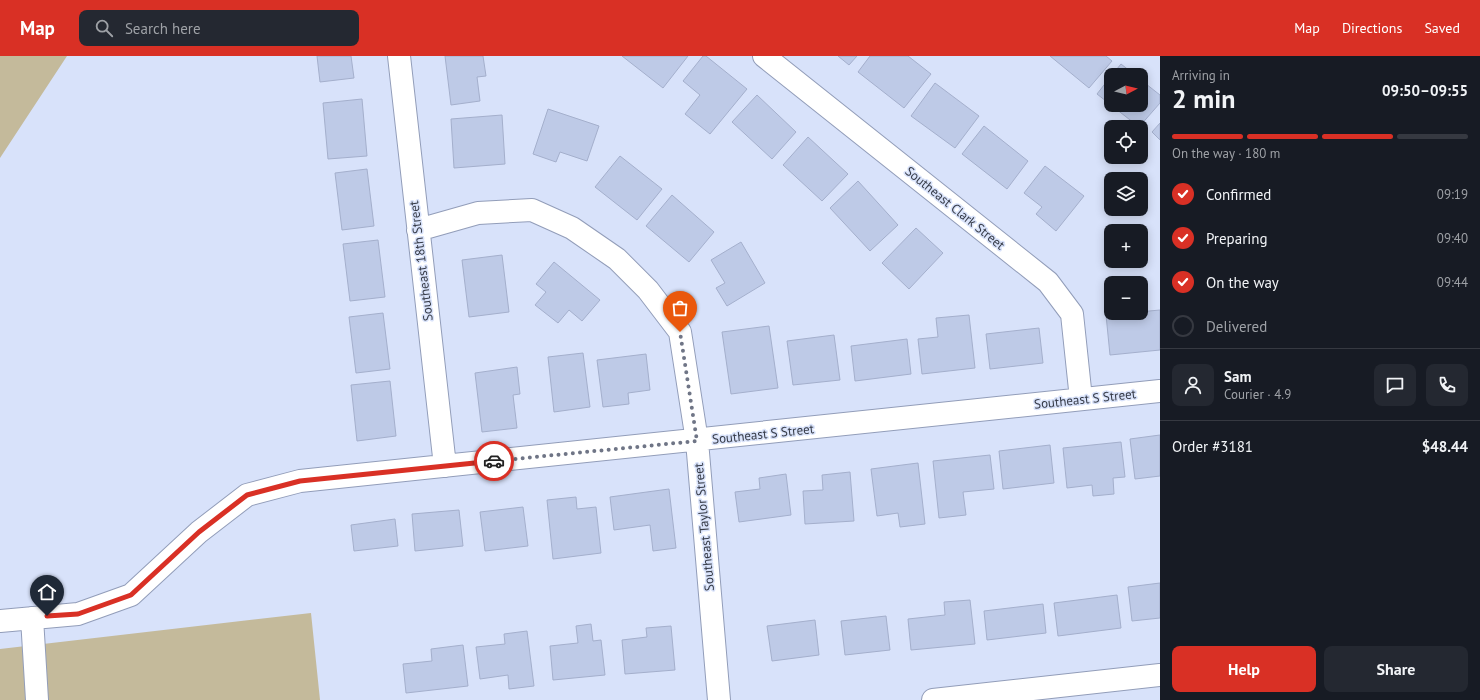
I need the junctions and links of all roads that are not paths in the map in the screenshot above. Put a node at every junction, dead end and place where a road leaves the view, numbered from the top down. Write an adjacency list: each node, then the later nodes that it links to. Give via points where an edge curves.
1 (399, 56): 3 (street, Southeast 18th Street)
2 (764, 56): 5 (street, Southeast Clark Street, via 1048,282 1072,314)
3 (418, 230): 6 (street, Southeast Taylor Street, via 478,213 532,210 572,228 617,259 648,290 680,332); 7 (street, Southeast 18th Street)
4 (1160, 391): 5 (street, Southeast S Street)
5 (1081, 399): 6 (street, Southeast S Street)
6 (697, 441): 7 (street, Southeast S Street); 13 (street, Southeast Taylor Street)
7 (445, 466): 8 (street, Southeast S Street, via 300,481 247,495 199,532 131,595 78,614)
8 (32, 618): 9 (street, Southeast S Street); 12 (street)
9 (0, 621)
10 (1160, 675): 11 (street)
11 (995, 697): 14 (street)
12 (37, 700)
13 (719, 700)
14 (933, 700)

